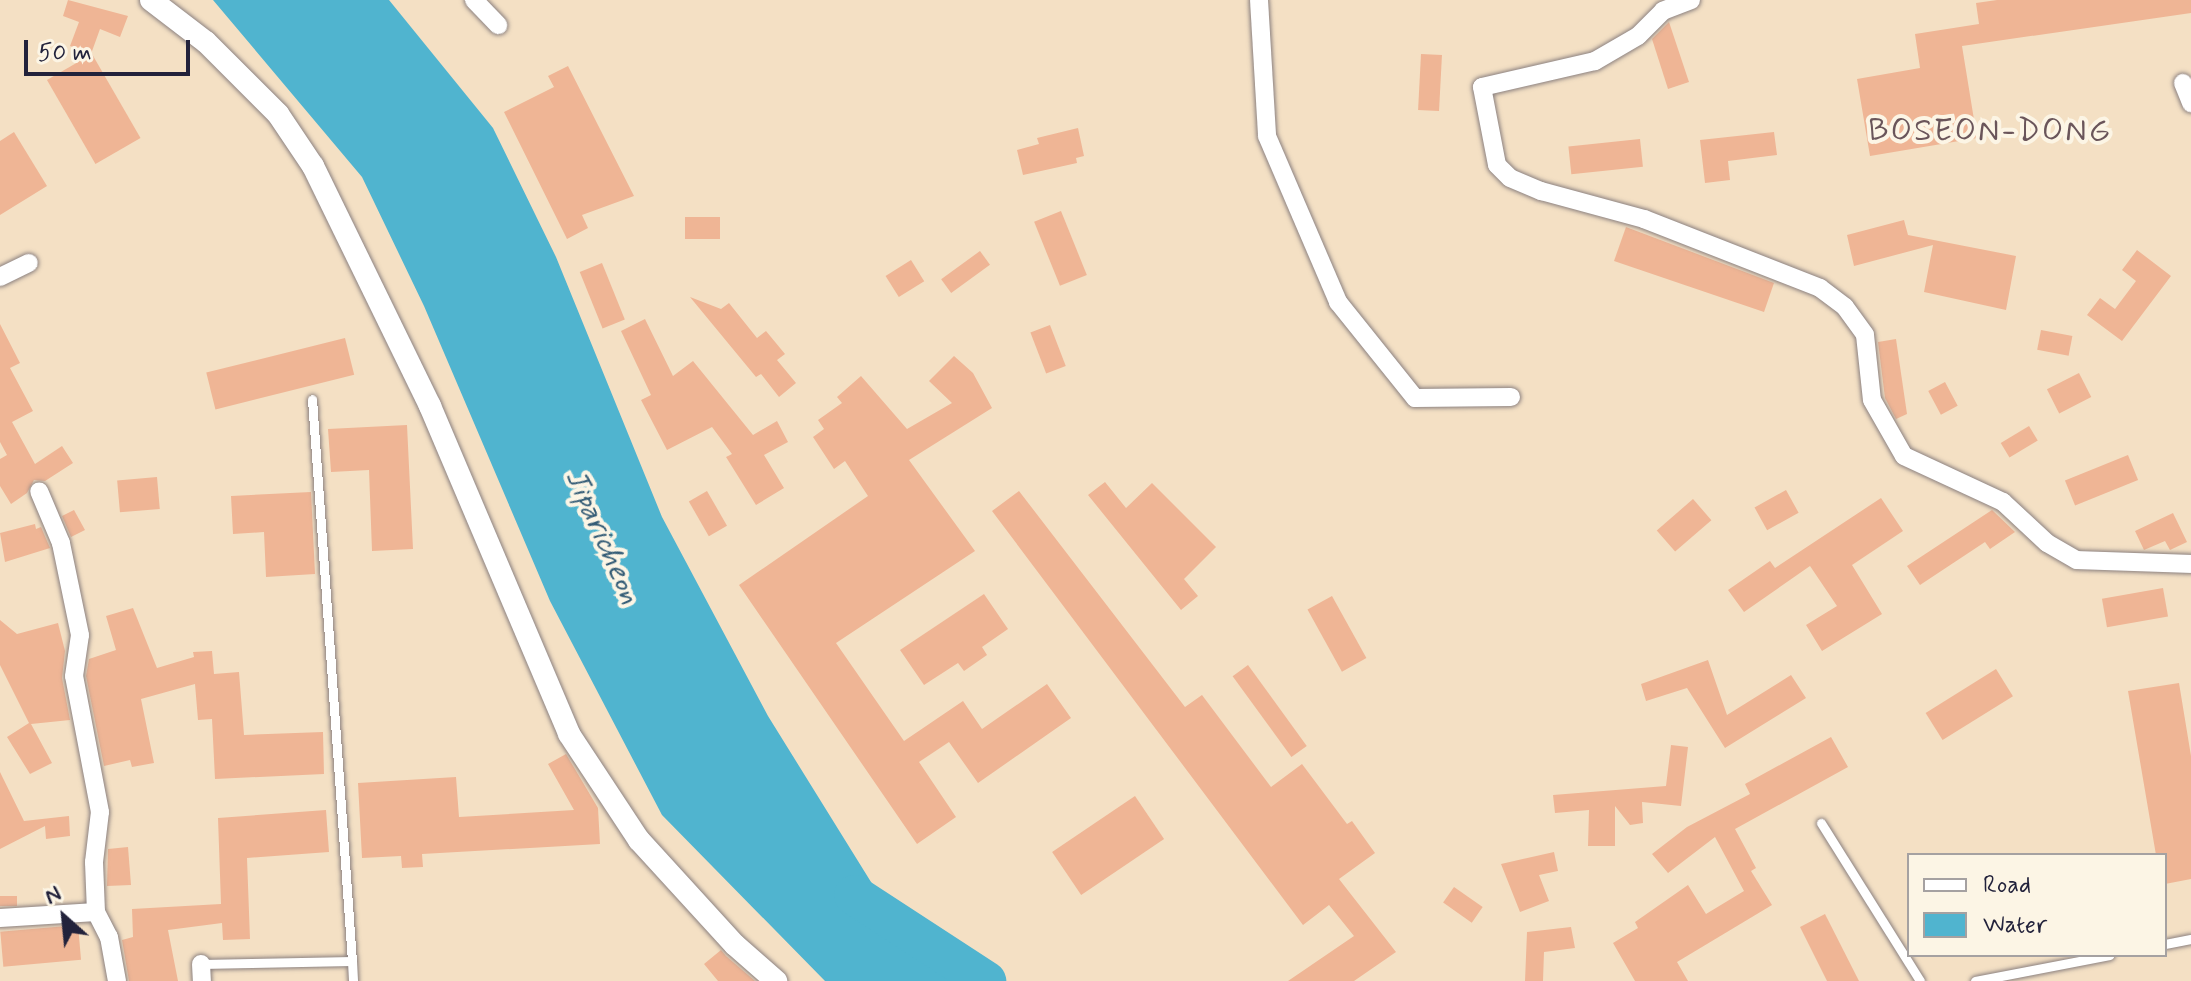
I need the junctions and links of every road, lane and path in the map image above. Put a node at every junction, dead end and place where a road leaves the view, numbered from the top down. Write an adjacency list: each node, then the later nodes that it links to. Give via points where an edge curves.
1 (151, 0): 24 (street, via 206,42 278,114 313,166 430,406 569,734 639,840 735,945)
2 (474, 0): 5 (street)
3 (1259, 0): 10 (street, via 1267,136 1338,302 1415,398)
4 (1691, 0): 13 (street, via 1663,11 1638,36 1595,61 1482,87 1497,165 1510,178 1541,191 1644,219 1820,288 1845,307 1865,335 1872,400 1904,456 2003,502 2047,543 2077,560)
5 (498, 25)
6 (2183, 83): 7 (street)
7 (2191, 103)
8 (29, 263): 9 (street)
9 (0, 277)
10 (1511, 397)
11 (312, 399): 20 (lane)
12 (39, 491): 15 (street, via 61,543 80,635 74,676 100,812)
13 (2191, 564)
14 (1821, 823): 25 (lane)
15 (96, 912): 16 (street); 22 (street, via 109,937)
16 (0, 918)
17 (2191, 939): 18 (lane)
18 (2167, 944)
19 (2100, 957): 26 (lane)
20 (352, 961): 21 (lane); 23 (lane)
21 (202, 972)
22 (117, 981)
23 (353, 981)
24 (776, 981)
25 (1920, 981)
26 (1975, 981)

